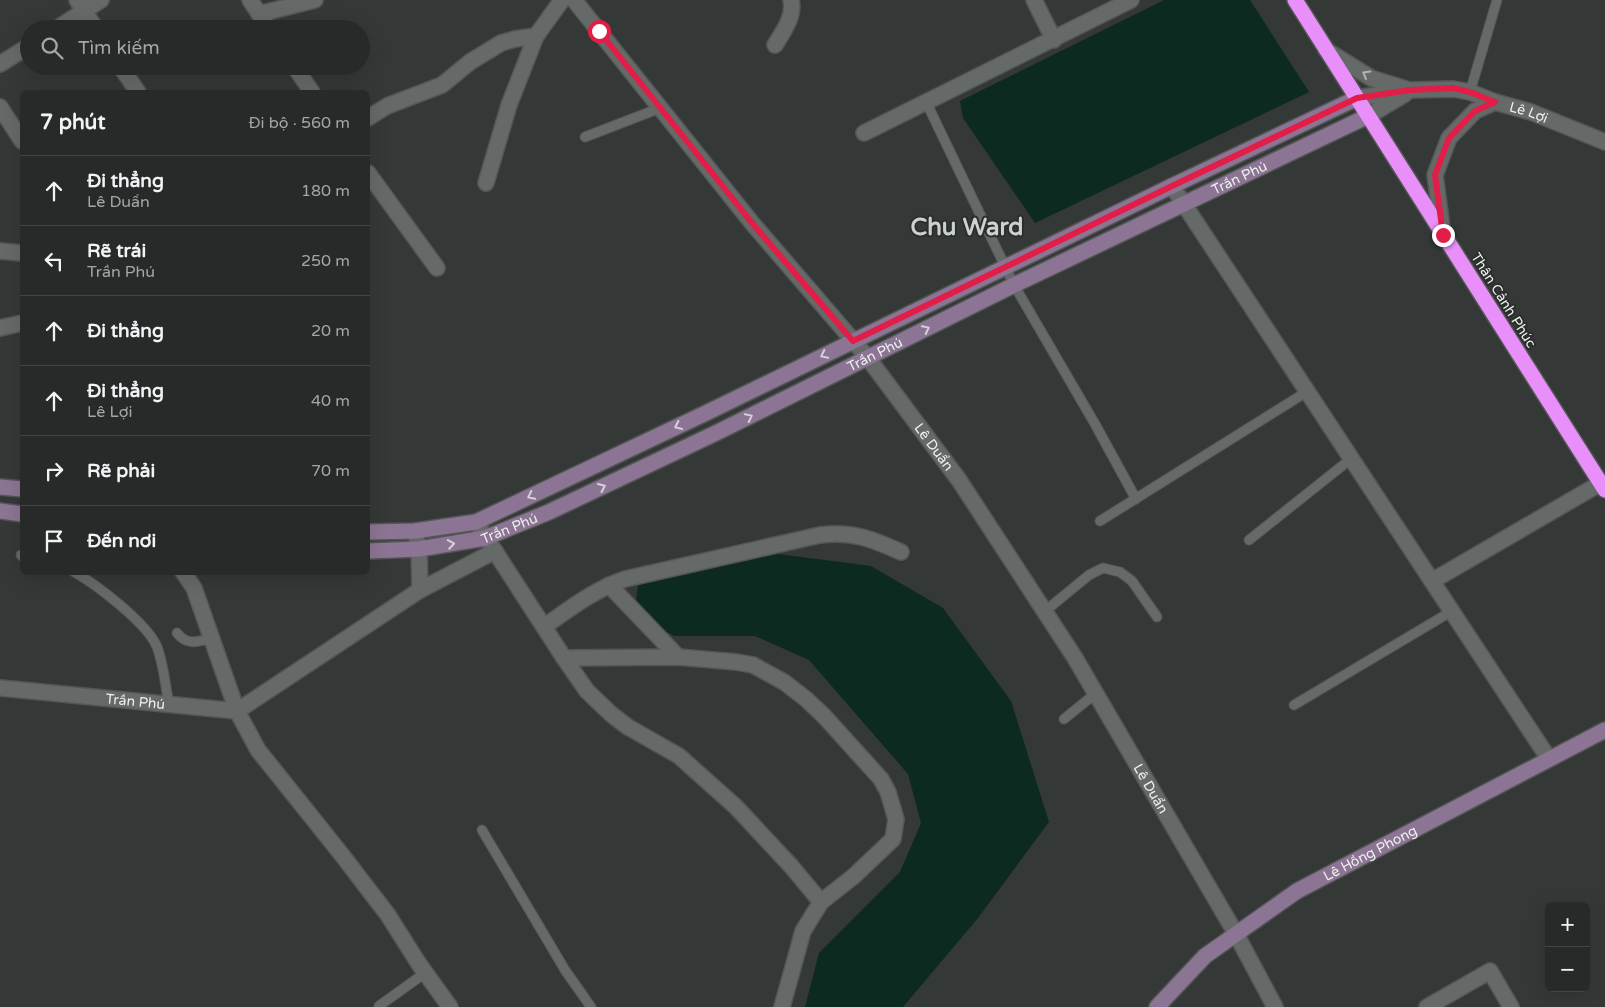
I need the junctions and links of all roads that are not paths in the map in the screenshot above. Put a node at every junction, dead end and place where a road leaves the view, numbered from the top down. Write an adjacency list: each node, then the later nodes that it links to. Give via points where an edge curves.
1 (101, 0): 11 (street)
2 (250, 0): 12 (street)
3 (315, 0): 12 (street)
4 (562, 0): 16 (street)
5 (574, 0): 31 (street, Lê Duẩn)
6 (792, 0): 18 (street, via 793,8)
7 (1034, 0): 17 (street)
8 (1131, 0): 17 (street)
9 (1295, 0): 19 (highway, Thân Cảnh Phúc)
10 (1497, 0): 27 (lane)
11 (80, 5): 13 (street); 14 (street)
12 (259, 14): 15 (street)
13 (65, 20)
14 (90, 20)
15 (263, 20)
16 (536, 36): 34 (street, via 501,43 442,84 387,106); 40 (street)
17 (1054, 40): 35 (street)
18 (775, 45)
19 (1326, 50): 26 (street, one-way to 19, via 1371,78); 28 (highway, Thân Cảnh Phúc)
20 (20, 52): 21 (street)
21 (0, 64)
22 (126, 75): 24 (street)
23 (300, 75): 25 (street)
24 (137, 90)
25 (311, 90)
26 (1410, 90): 27 (street, Lê Lợi, via 1453,88); 28 (street); 33 (street, Lê Lợi)
27 (1470, 92): 29 (street, Lê Lợi)
28 (1357, 98): 33 (highway, Thân Cảnh Phúc); 41 (main road, Trần Phú)
29 (1495, 102): 38 (street, Lê Lợi, via 1531,112); 43 (street, via 1475,111 1449,138 1435,175)
30 (0, 107): 37 (street)
31 (660, 108): 36 (lane); 51 (street, Lê Duẩn, via 752,223)
32 (928, 108): 47 (lane)
33 (1368, 116): 42 (main road, Trần Phú); 43 (highway, Thân Cảnh Phúc)
34 (370, 117)
35 (864, 133)
36 (584, 137)
37 (20, 138)
38 (1605, 142)
39 (370, 176): 46 (street)
40 (486, 183)
41 (1172, 186): 42 (street); 47 (main road, Trần Phú)
42 (1183, 203): 48 (main road, Trần Phú); 53 (street)
43 (1443, 235): 55 (highway, Thân Cảnh Phúc)
44 (0, 251): 45 (street)
45 (20, 253)
46 (437, 268)
47 (1006, 268): 48 (lane); 51 (main road, Trần Phú)
48 (1014, 285): 52 (main road, Trần Phú, one-way to 48); 58 (lane)
49 (20, 323): 50 (street)
50 (0, 328)
51 (853, 341): 52 (street, Lê Duẩn); 62 (main road, Trần Phú, one-way to 62)
52 (868, 358): 65 (main road, Trần Phú, one-way to 52, via 549,512); 77 (street, Lê Duẩn, via 959,480)
53 (1308, 391): 54 (street); 58 (lane)
54 (1352, 458): 66 (lane); 73 (street)
55 (1603, 486): 73 (street)
56 (0, 487): 57 (main road)
57 (20, 489)
58 (1136, 499): 61 (lane)
59 (0, 511): 60 (main road)
60 (20, 514)
61 (1100, 521)
62 (476, 522): 63 (main road, Trần Phú); 65 (street)
63 (415, 531): 64 (main road, Trần Phú); 67 (street)
64 (370, 532)
65 (485, 538): 67 (main road, Trần Phú, one-way to 65); 69 (street)
66 (1249, 540)
67 (419, 549): 68 (main road, Trần Phú); 75 (street)
68 (370, 551)
69 (495, 551): 75 (street, Trần Phú); 79 (street)
70 (901, 552): 74 (street, via 867,537 832,533)
71 (79, 575): 86 (lane, via 97,586 151,636 160,658)
72 (186, 575): 81 (street, via 194,588)
73 (1432, 581): 76 (street)
74 (609, 585): 79 (street, via 585,597); 83 (street)
75 (420, 590): 88 (street, Trần Phú)
76 (1452, 611): 87 (lane); 91 (street)
77 (1044, 612): 78 (lane, via 1089,575 1103,568 1120,572 1132,581); 85 (street, Lê Duẩn)
78 (1157, 617)
79 (545, 626): 82 (street)
80 (176, 633): 81 (lane, via 186,642)
81 (212, 638): 88 (street)
82 (564, 658): 83 (street); 93 (street, via 587,691 612,714 646,739 679,756 736,807)
83 (678, 658): 93 (street, via 753,665 784,682 824,716 881,779 896,820 893,839)
84 (0, 688): 86 (street, Trần Phú)
85 (1096, 693): 89 (lane); 94 (street, Lê Duẩn)
86 (169, 704): 88 (street, Trần Phú)
87 (1294, 705)
88 (237, 711): 95 (street, via 258,750 388,916)
89 (1064, 719)
90 (1605, 730): 91 (main road, Lê Hồng Phong)
91 (1549, 759): 94 (main road, Lê Hồng Phong, via 1298,891)
92 (482, 830): 98 (lane, via 565,970)
93 (821, 902): 99 (street, via 802,931)
94 (1236, 934): 100 (main road, Lê Hồng Phong, via 1205,956); 101 (street, Lê Duẩn)
95 (425, 973): 96 (lane); 97 (street)
96 (379, 1006)
97 (450, 1007)
98 (591, 1007)
99 (782, 1007)
100 (1157, 1007)
101 (1275, 1007)
102 (1427, 1007): 103 (street, via 1490,971)
103 (1511, 1007)

